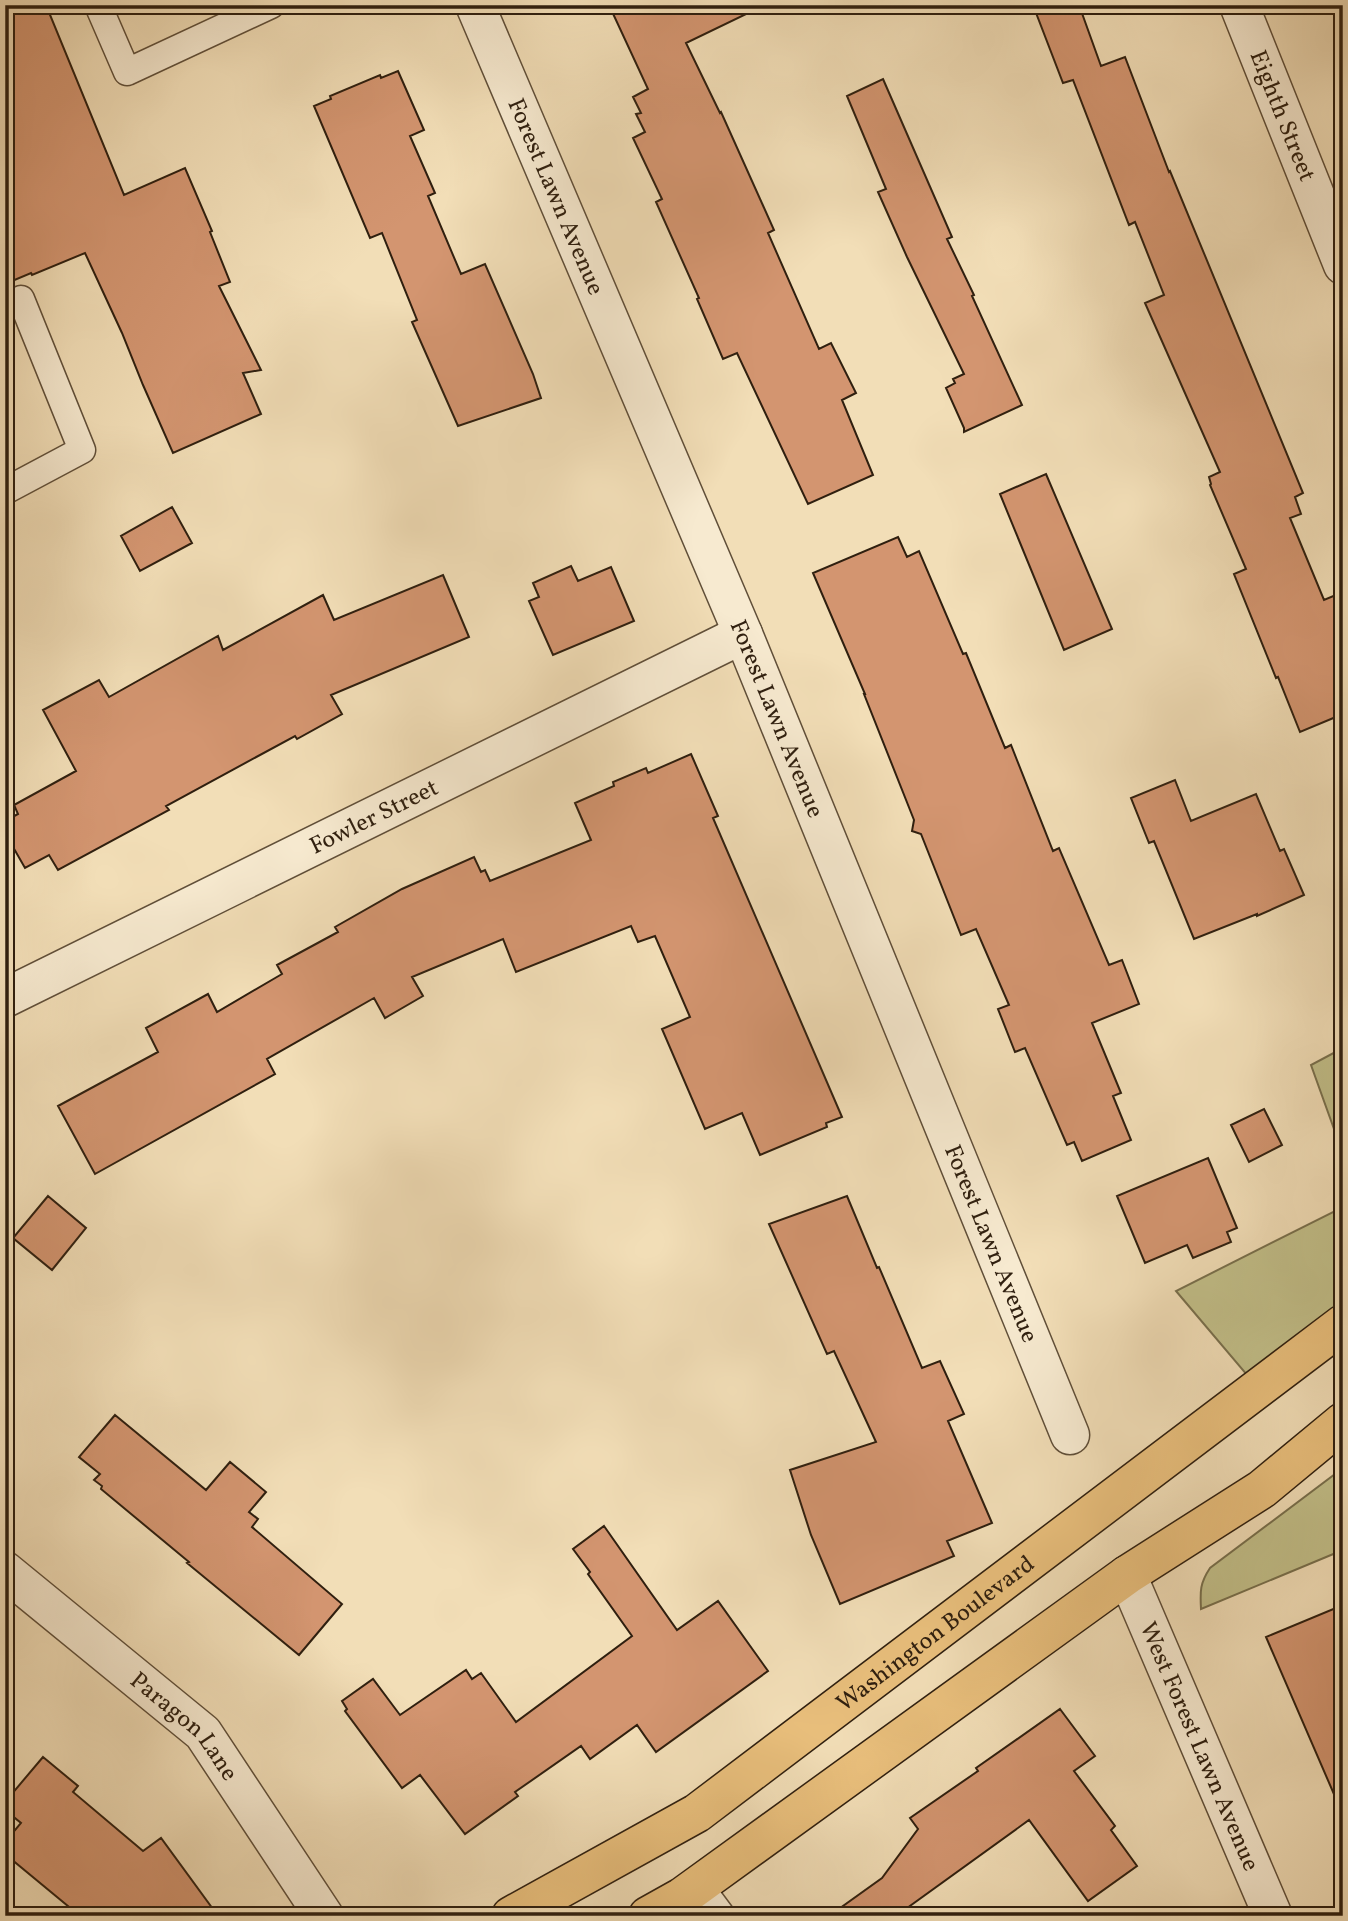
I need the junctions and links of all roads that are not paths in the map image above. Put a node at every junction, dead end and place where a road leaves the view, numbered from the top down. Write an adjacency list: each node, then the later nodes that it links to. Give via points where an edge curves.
1 (98, 5): 2 (lane, via 127,72)
2 (271, 5)
3 (475, 5): 8 (street, Forest Lawn Avenue)
4 (1239, 5): 5 (street, Eighth Street)
5 (1343, 265)
6 (5, 308): 7 (lane, via 21,299 82,450)
7 (5, 491)
8 (743, 634): 9 (street, Fowler Street); 12 (street, Forest Lawn Avenue)
9 (5, 998)
10 (1343, 1324): 17 (main road, Washington Boulevard, via 698,1813)
11 (1343, 1422): 14 (main road, via 1262,1489)
12 (1069, 1435)
13 (5, 1571): 16 (street, Paragon Lane, via 204,1733)
14 (1127, 1575): 15 (main road); 20 (street, West Forest Lawn Avenue)
15 (699, 1885): 18 (main road); 19 (lane)
16 (324, 1916)
17 (511, 1916)
18 (648, 1916)
19 (722, 1916)
20 (1273, 1916)

